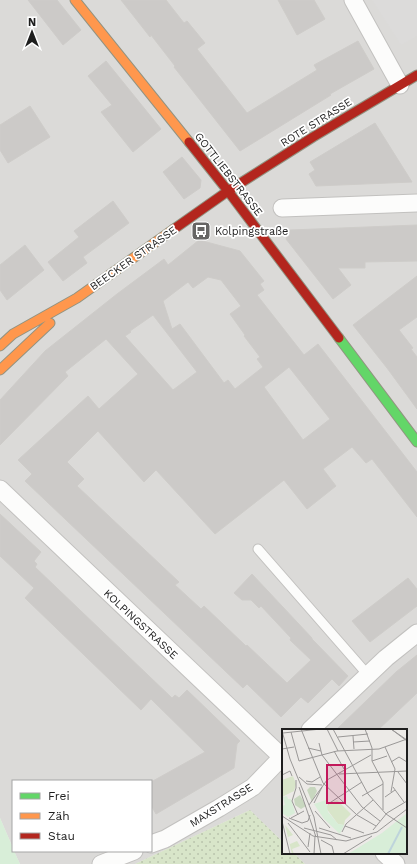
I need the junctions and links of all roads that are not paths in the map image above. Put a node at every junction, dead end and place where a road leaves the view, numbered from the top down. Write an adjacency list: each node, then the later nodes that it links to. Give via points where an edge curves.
1 (75, 0): 5 (street, GOTTLIEBSTRASSE)
2 (353, 0): 4 (street)
3 (417, 75): 4 (street, ROTE STRASSE)
4 (400, 85): 5 (street, ROTE STRASSE)
5 (228, 191): 8 (street, BEECKER STRASSE); 11 (street, GOTTLIEBSTRASSE)
6 (417, 203): 7 (street)
7 (282, 208)
8 (77, 298): 9 (street, BEECKER STRASSE, via 13,334); 10 (street, BEECKER STRASSE)
9 (0, 346)
10 (0, 370)
11 (417, 442)
12 (0, 489): 17 (street, KOLPINGSTRASSE)
13 (258, 549): 15 (lane)
14 (417, 633): 15 (street)
15 (368, 676): 16 (street)
16 (311, 729)
17 (282, 756)
18 (282, 758): 19 (street, MAXSTRASSE, via 252,787 219,808)
19 (152, 844)
20 (131, 852): 22 (street)
21 (385, 854): 23 (street)
22 (101, 864)
23 (396, 864)

